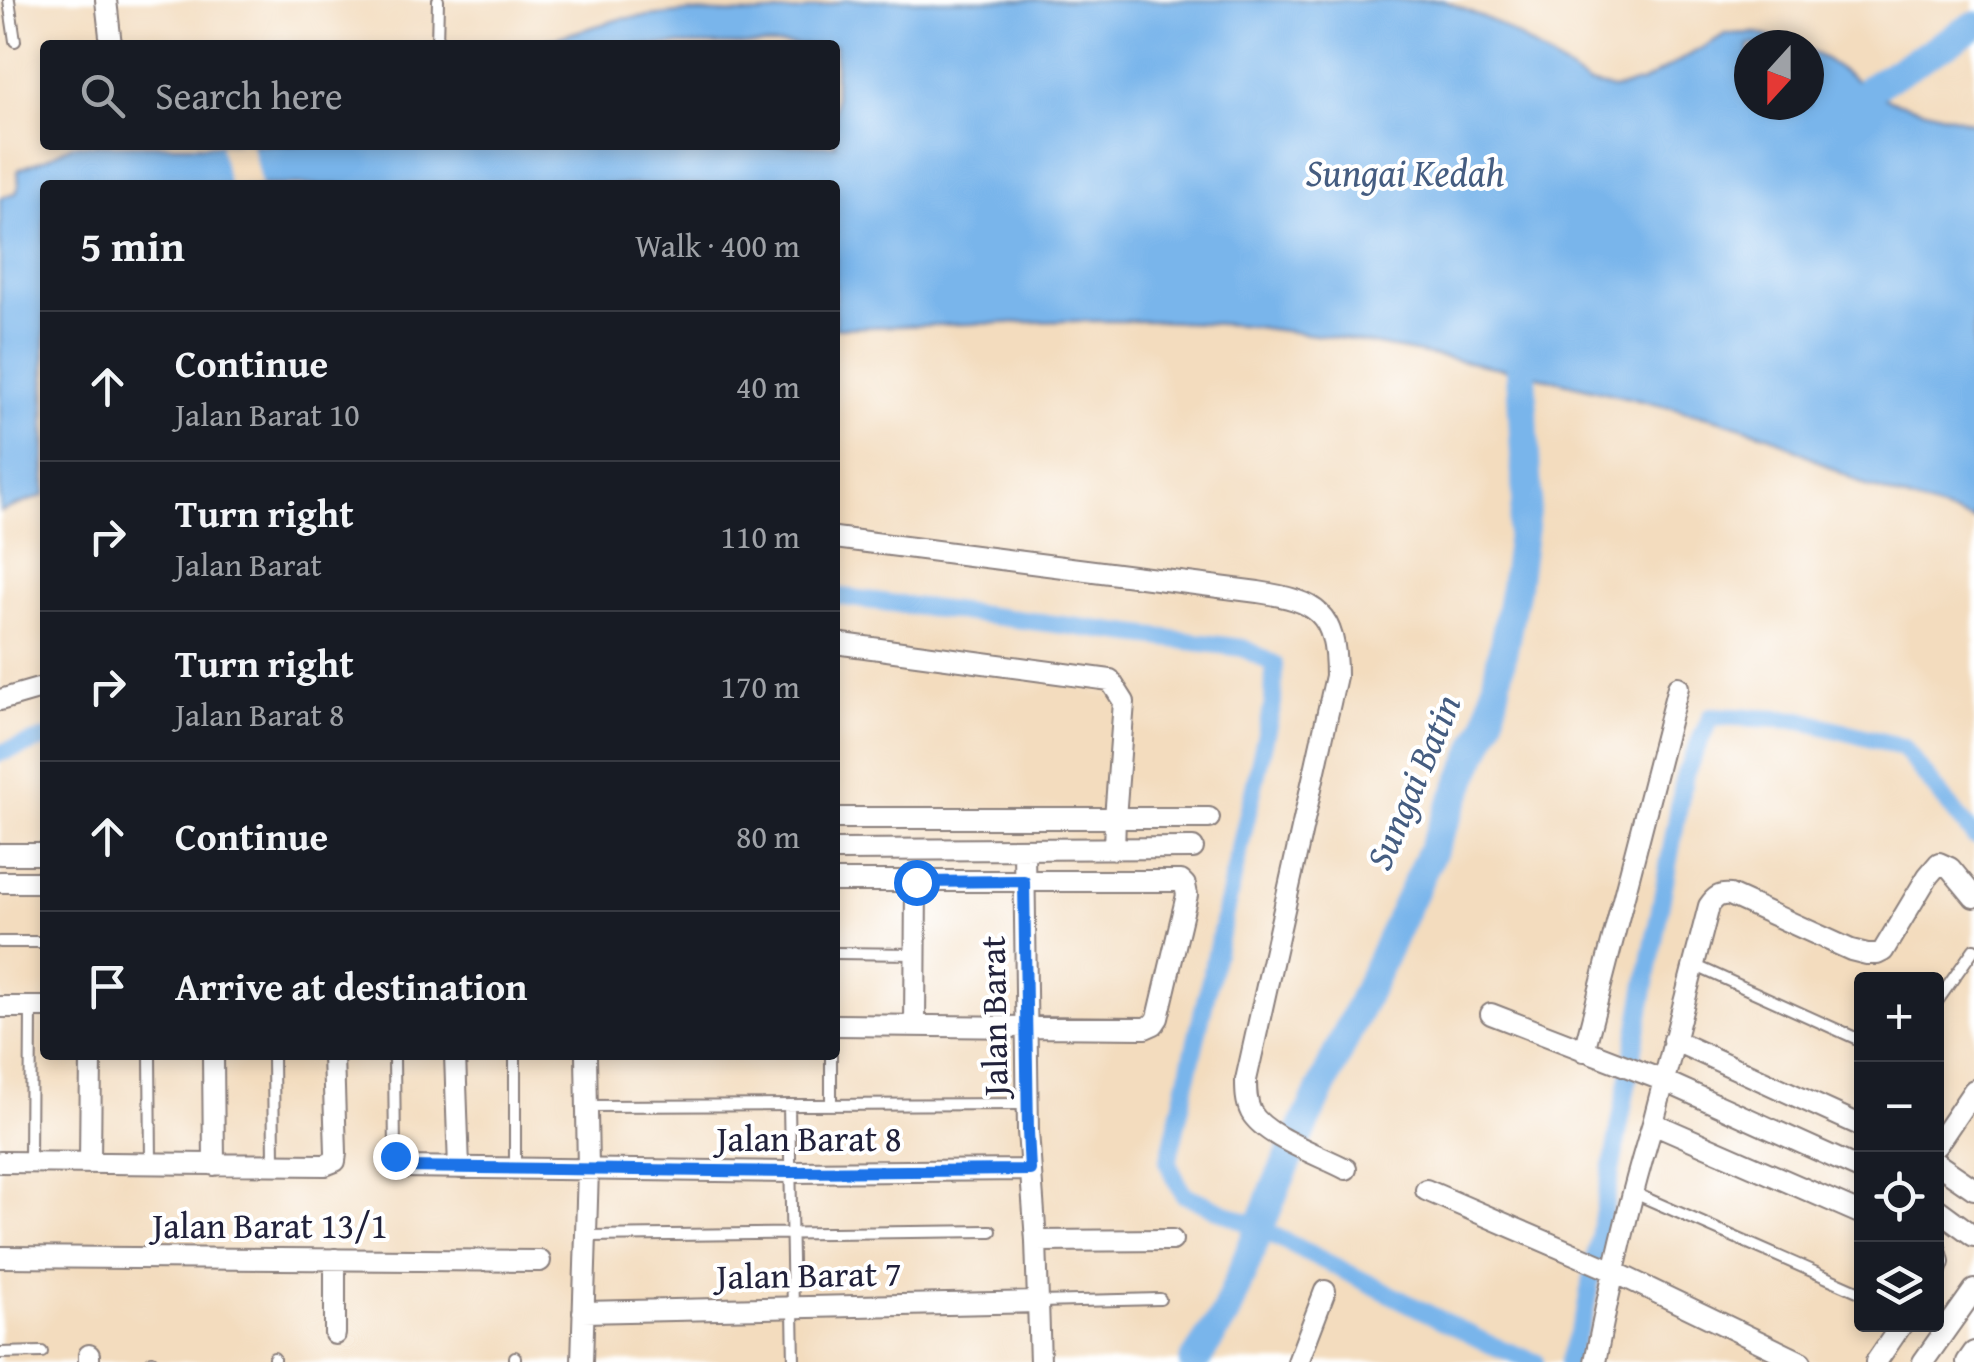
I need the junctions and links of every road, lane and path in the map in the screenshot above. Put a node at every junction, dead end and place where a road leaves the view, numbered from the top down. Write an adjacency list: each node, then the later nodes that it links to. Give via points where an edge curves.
1 (9, 0): 6 (lane)
2 (106, 0): 4 (street)
3 (438, 0): 5 (lane)
4 (110, 40)
5 (437, 40)
6 (15, 41)
7 (840, 539): 73 (street, via 1283,596 1315,608 1334,641 1336,676 1246,1080 1254,1117)
8 (840, 644): 13 (street, via 1110,680 1124,702)
9 (40, 688): 11 (street)
10 (1678, 688): 42 (street)
11 (0, 700)
12 (840, 818): 13 (street)
13 (1115, 818): 14 (street); 17 (street)
14 (1209, 818)
15 (1193, 848): 17 (street)
16 (1024, 849): 17 (street); 18 (street); 21 (street, Jalan Barat)
17 (1114, 849)
18 (840, 850)
19 (0, 854): 20 (street)
20 (40, 854)
21 (1024, 881): 25 (street); 39 (street, Jalan Barat); 39 (street, via 1180,881 1186,894 1154,1024)
22 (0, 882): 23 (street)
23 (40, 882)
24 (840, 882): 25 (street)
25 (916, 882): 31 (street)
26 (1974, 896): 32 (street, via 1939,864 1877,954 1851,950 1722,894 1709,906)
27 (0, 942): 28 (lane)
28 (40, 942)
29 (1974, 949): 33 (lane)
30 (840, 954): 31 (lane)
31 (916, 954): 38 (street)
32 (1692, 964): 40 (lane); 41 (street)
33 (1944, 992)
34 (0, 1007): 35 (street)
35 (38, 1007): 63 (lane)
36 (1491, 1014): 42 (street)
37 (840, 1026): 38 (street)
38 (916, 1026): 39 (street)
39 (1026, 1027): 55 (street, Jalan Barat)
40 (1854, 1037)
41 (1673, 1040): 53 (street); 59 (street)
42 (1584, 1051): 53 (street)
43 (91, 1060): 64 (street)
44 (150, 1060): 65 (lane)
45 (213, 1060): 68 (street)
46 (274, 1060): 66 (lane)
47 (333, 1060): 66 (street, via 335,1161)
48 (394, 1060): 67 (lane)
49 (456, 1060): 70 (street)
50 (515, 1060): 71 (lane)
51 (586, 1060): 58 (street)
52 (831, 1060): 57 (lane)
53 (1655, 1078): 60 (street); 69 (street)
54 (1974, 1090): 61 (street)
55 (1027, 1104): 57 (lane); 75 (street, Jalan Barat)
56 (789, 1105): 57 (lane); 58 (lane); 76 (lane)
57 (831, 1105)
58 (586, 1106): 74 (street)
59 (1854, 1122)
60 (1653, 1123): 79 (street); 80 (street)
61 (1944, 1134)
62 (0, 1162): 63 (street)
63 (30, 1162): 64 (street)
64 (90, 1162): 65 (street)
65 (151, 1164): 68 (street)
66 (274, 1164): 68 (street)
67 (397, 1164): 70 (street, Jalan Barat 8)
68 (214, 1165)
69 (1854, 1166)
70 (459, 1168): 71 (street, Jalan Barat 8)
71 (515, 1168): 74 (street, Jalan Barat 8)
72 (1944, 1168): 77 (street)
73 (1346, 1169)
74 (588, 1170): 76 (street, Jalan Barat 8); 84 (street)
75 (1030, 1170): 76 (street, Jalan Barat 8); 87 (street, Jalan Barat)
76 (790, 1172): 83 (lane)
77 (1974, 1189)
78 (1426, 1190): 91 (street)
79 (1631, 1191): 91 (street); 92 (lane)
80 (1854, 1211)
81 (1944, 1214): 85 (street)
82 (990, 1230): 83 (lane)
83 (792, 1234): 84 (lane); 97 (lane)
84 (586, 1236): 98 (street)
85 (1974, 1236)
86 (1172, 1240): 87 (street)
87 (1036, 1241): 96 (street, Jalan Barat)
88 (0, 1257): 89 (street, Jalan Barat 13/1)
89 (335, 1259): 90 (street, Jalan Barat 13/1); 100 (street)
90 (540, 1260)
91 (1607, 1268): 104 (street); 109 (street)
92 (1854, 1290)
93 (1974, 1290): 111 (street)
94 (1325, 1291): 108 (street)
95 (1160, 1299): 96 (lane)
96 (1038, 1302): 97 (street, Jalan Barat 7); 107 (street, Jalan Barat)
97 (793, 1308): 98 (street, Jalan Barat 7); 106 (lane)
98 (583, 1312): 105 (street)
99 (1897, 1332): 110 (street)
100 (335, 1334)
101 (42, 1352): 103 (lane)
102 (1974, 1352): 112 (street)
103 (0, 1353)
104 (1601, 1360)
105 (582, 1362)
106 (794, 1362)
107 (1040, 1362)
108 (1298, 1362)
109 (1800, 1362)
110 (1876, 1362)
111 (1923, 1362)
112 (1966, 1362)

